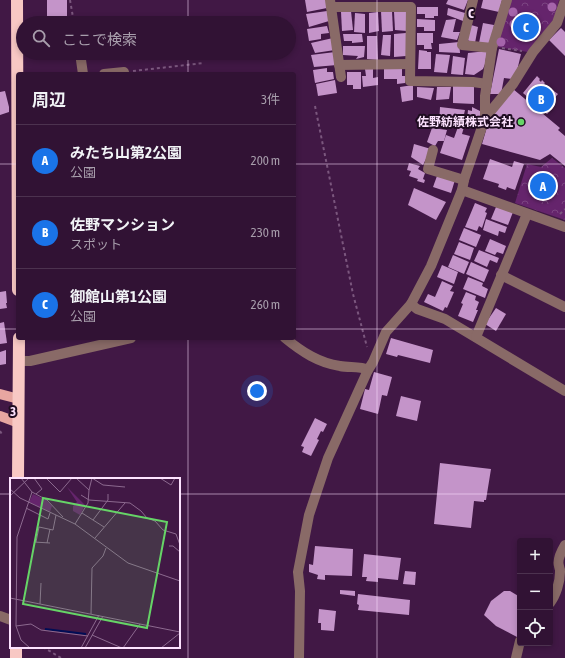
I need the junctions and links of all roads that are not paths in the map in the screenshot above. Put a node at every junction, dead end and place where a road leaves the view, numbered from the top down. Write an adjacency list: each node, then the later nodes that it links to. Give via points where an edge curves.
1 (17, 0): 6 (highway)
2 (473, 0): 7 (street, via 462,45)
3 (507, 0): 7 (street)
4 (565, 0): 16 (street, via 557,23)
5 (330, 4): 10 (street, via 411,7); 11 (street)
6 (17, 16)
7 (492, 48): 15 (street)
8 (18, 60): 12 (highway)
9 (81, 60): 13 (street)
10 (410, 64): 11 (street); 15 (street, via 410,81)
11 (340, 65): 14 (street)
12 (18, 72)
13 (83, 72)
14 (341, 77)
15 (487, 84): 16 (street)
16 (485, 118): 18 (street)
17 (434, 150): 18 (street, via 428,169)
18 (463, 185): 19 (street); 22 (street, via 431,266)
19 (527, 214): 20 (street); 21 (street)
20 (565, 227)
21 (501, 276): 23 (street); 24 (street)
22 (411, 304): 24 (street, via 417,309 445,319); 29 (street, via 386,332)
23 (565, 307)
24 (476, 337): 30 (street)
25 (19, 340): 28 (highway)
26 (122, 340): 28 (street, via 30,361)
27 (288, 340): 29 (street, via 309,356 329,365 351,368)
28 (20, 361): 32 (highway)
29 (371, 366): 41 (street, via 328,458 309,515 298,572)
30 (565, 391)
31 (0, 394): 32 (main road)
32 (19, 399): 34 (highway)
33 (0, 416): 34 (main road)
34 (19, 422): 35 (highway)
35 (18, 478)
36 (565, 545): 37 (street, via 558,565 561,571)
37 (553, 599)
38 (0, 616): 39 (street)
39 (10, 620)
40 (519, 646): 42 (street)
41 (299, 658)
42 (516, 658)

